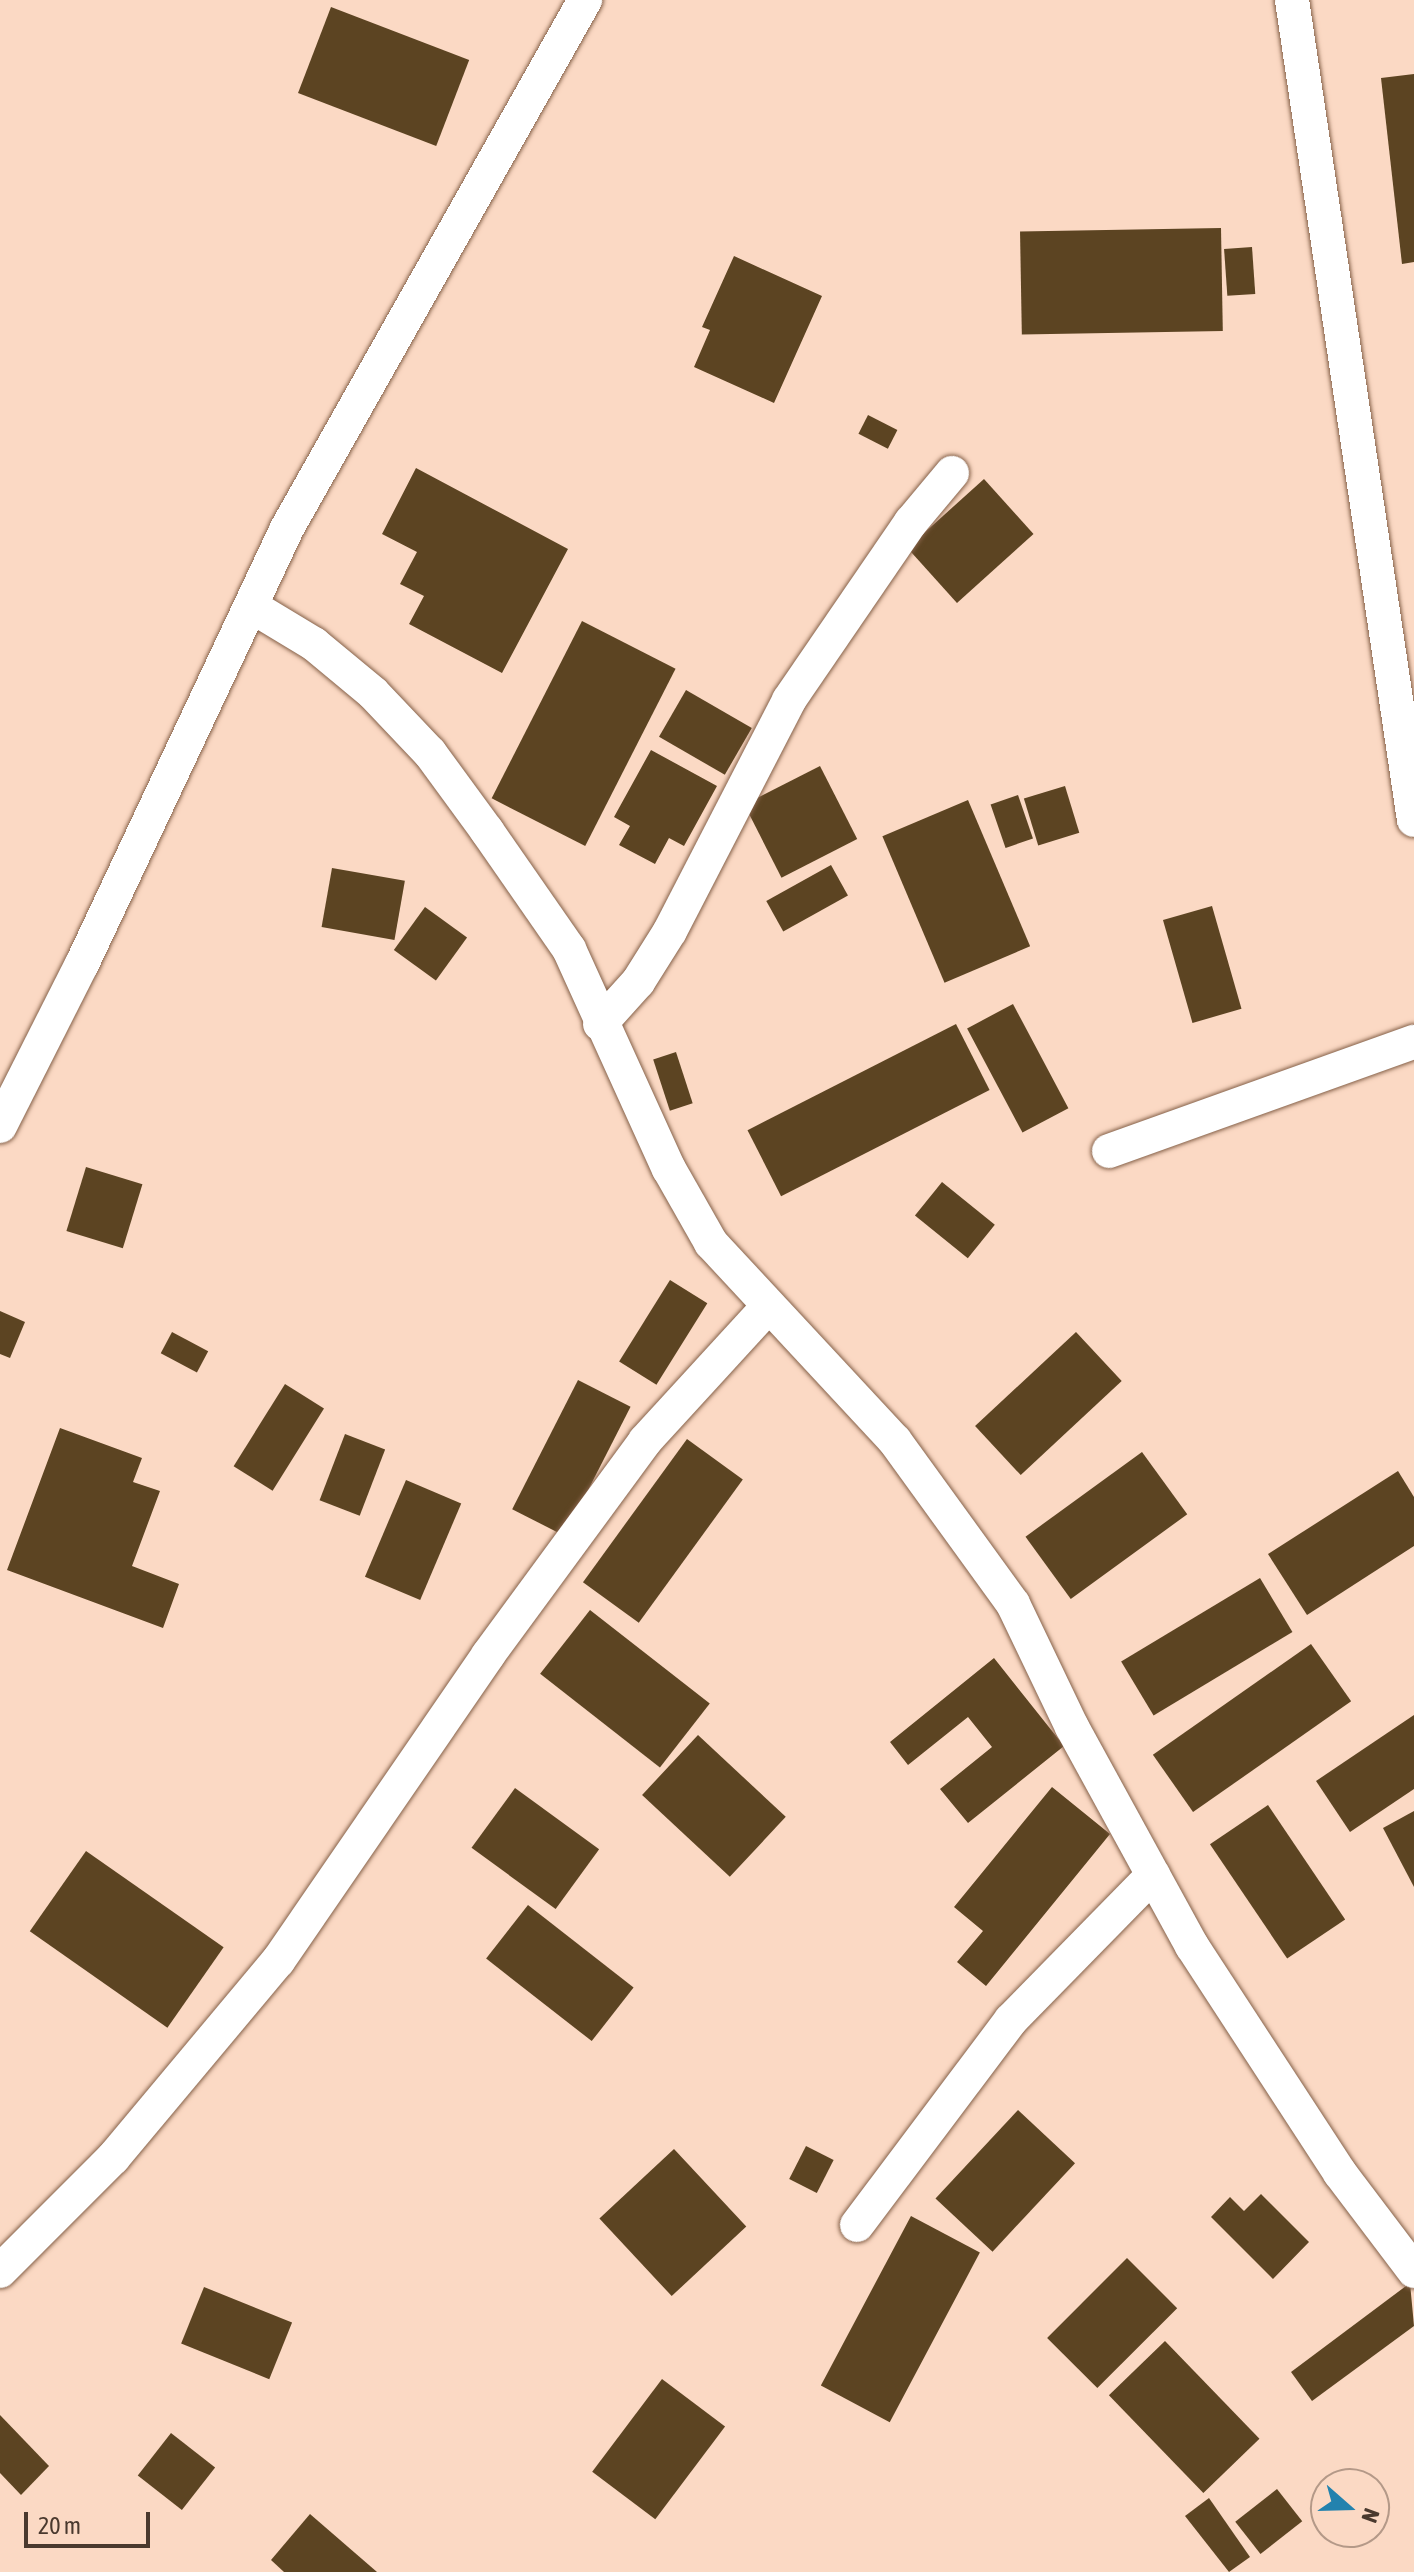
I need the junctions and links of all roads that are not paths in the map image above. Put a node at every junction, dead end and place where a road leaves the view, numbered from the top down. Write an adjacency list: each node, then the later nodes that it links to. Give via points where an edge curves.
1 (585, 0): 4 (street, via 286,530)
2 (1292, 0): 5 (street)
3 (952, 473): 6 (street, via 911,522 789,700 670,931 638,982)
4 (251, 606): 6 (street, via 314,644 373,693 430,753 569,949); 8 (street)
5 (1414, 820)
6 (600, 1024): 10 (street, via 669,1169 711,1243)
7 (1414, 1042): 9 (street)
8 (0, 1126)
9 (1109, 1151)
10 (768, 1307): 11 (street, via 895,1441 1013,1604 1072,1727); 13 (street, via 645,1441 488,1655 278,1961 113,2158)
11 (1153, 1875): 12 (street, via 1011,2020); 14 (street, via 1192,1946 1340,2173)
12 (857, 2225)
13 (0, 2271)
14 (1414, 2271)

